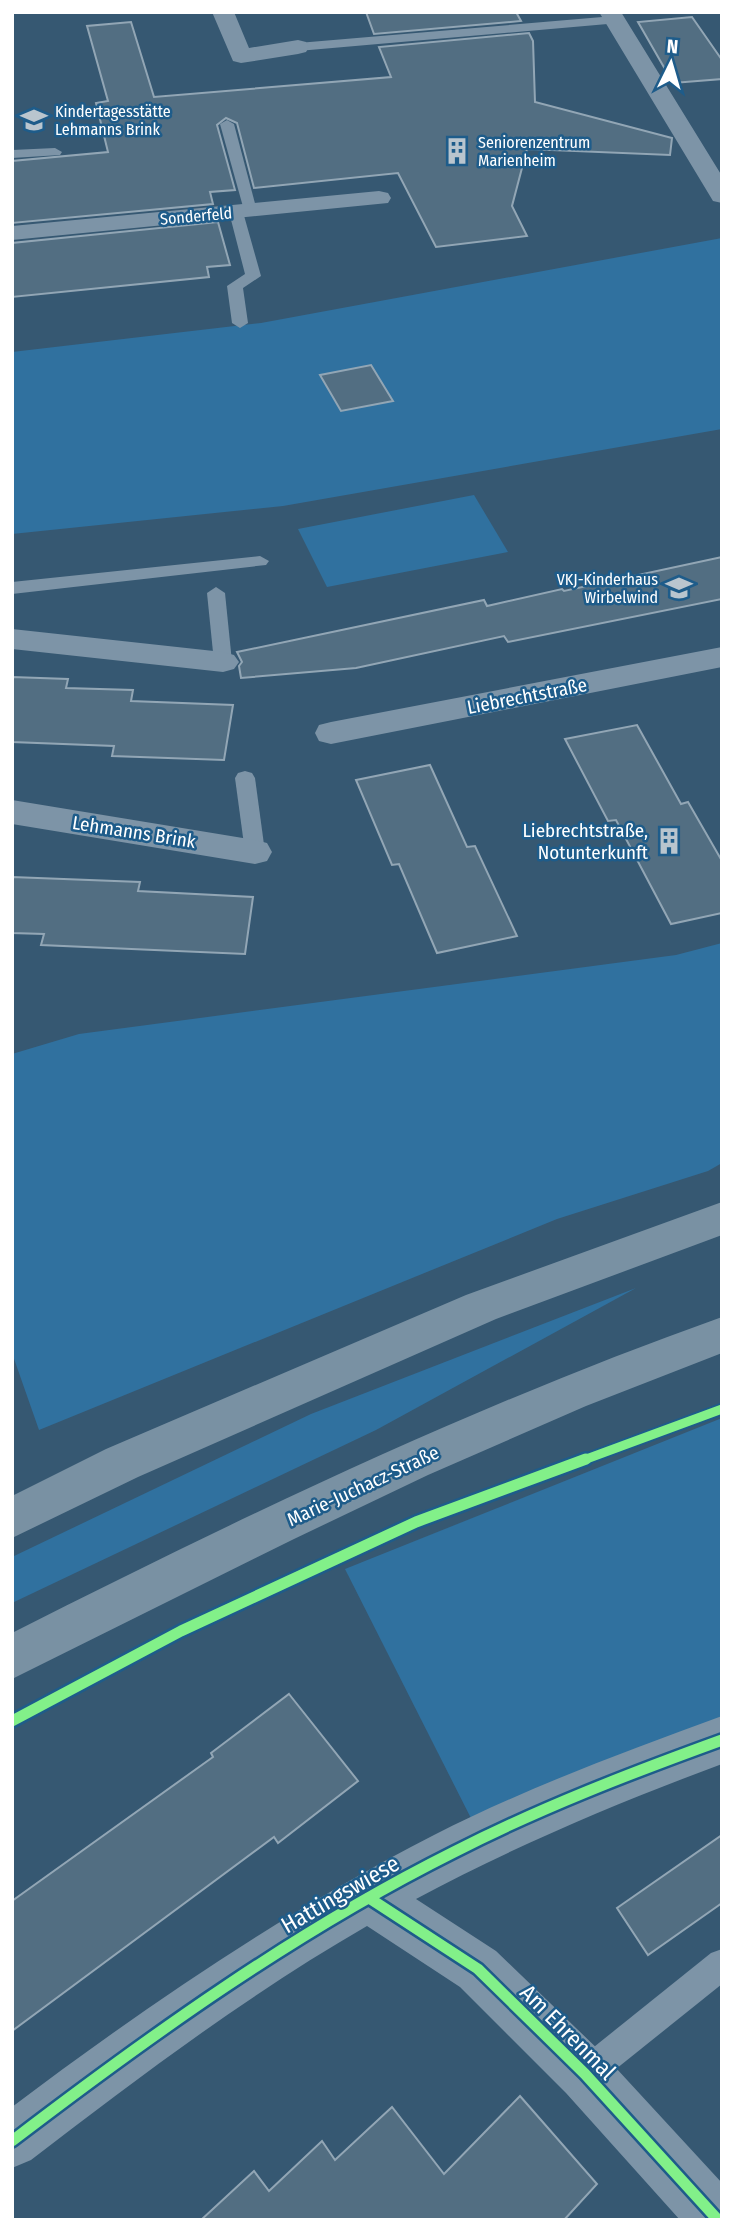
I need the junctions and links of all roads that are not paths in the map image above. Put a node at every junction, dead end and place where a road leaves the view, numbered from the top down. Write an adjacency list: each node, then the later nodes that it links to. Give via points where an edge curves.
1 (223, 12): 3 (street, via 241,56)
2 (616, 15): 3 (lane); 7 (street)
3 (298, 47)
4 (227, 124): 9 (lane, via 239,164)
5 (55, 152): 6 (lane)
6 (12, 154)
7 (722, 196)
8 (379, 198): 9 (street, Sonderfeld)
9 (243, 211): 10 (street, Sonderfeld); 11 (lane, via 253,276 235,286)
10 (12, 233)
11 (240, 323)
12 (260, 561): 13 (lane)
13 (12, 588)
14 (216, 593): 17 (lane)
15 (12, 639): 17 (street)
16 (722, 657): 18 (street, Liebrechtstraße)
17 (223, 662)
18 (331, 733)
19 (245, 778): 21 (lane)
20 (12, 812): 21 (street, Lehmanns Brink)
21 (255, 852)
22 (722, 1219): 24 (main road, via 481,1307 122,1463)
23 (722, 1335): 25 (main road, Marie-Juchacz-Straße, via 550,1402 397,1469 162,1579)
24 (12, 1518)
25 (12, 1657)
26 (722, 1740): 27 (street, Hattingswiese, via 546,1809)
27 (369, 1898): 29 (street, Am Ehrenmal, via 478,1969); 30 (street, Hattingswiese, via 233,1979)
28 (722, 1964): 29 (lane)
29 (585, 2074): 31 (street, Am Ehrenmal)
30 (12, 2141)
31 (718, 2220)

